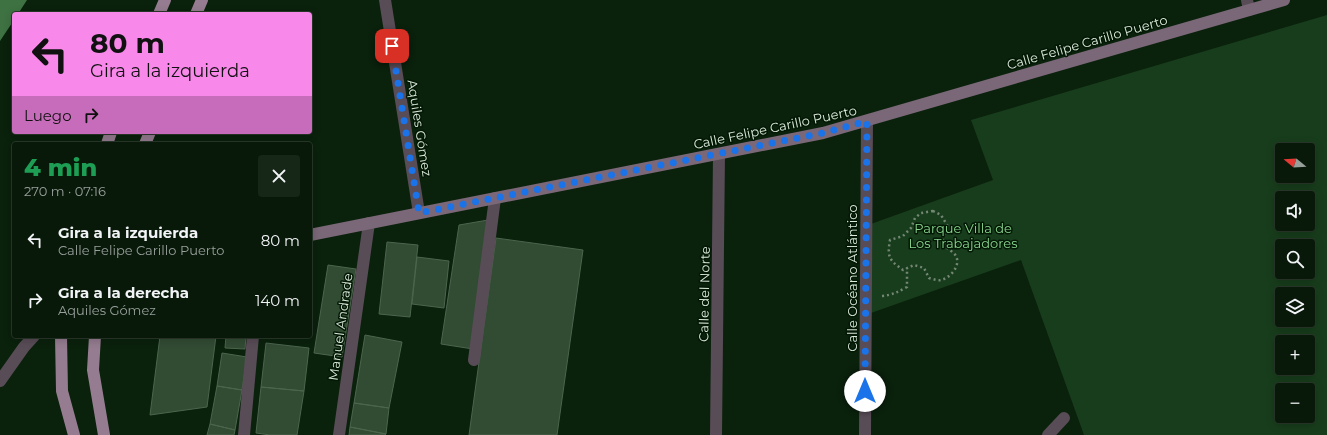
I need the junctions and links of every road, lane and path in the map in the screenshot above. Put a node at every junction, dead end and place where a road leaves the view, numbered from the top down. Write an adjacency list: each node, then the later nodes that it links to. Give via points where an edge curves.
1 (165, 0): 6 (main road)
2 (202, 0): 7 (main road)
3 (385, 0): 11 (street, Aquiles Gómez)
4 (1284, 0): 5 (street, Calle Felipe Carillo Puerto)
5 (1248, 5): 8 (street, Calle Felipe Carillo Puerto)
6 (160, 12)
7 (197, 12)
8 (867, 121): 9 (street, Calle Felipe Carillo Puerto, via 823,133); 15 (street, Calle Océano Atlántico)
9 (719, 154): 10 (street, Calle Felipe Carillo Puerto); 27 (street, Calle del Norte)
10 (495, 198): 11 (street, Calle Felipe Carillo Puerto); 20 (street)
11 (419, 213): 12 (street, Calle Felipe Carillo Puerto)
12 (368, 223): 13 (street, Calle Felipe Carillo Puerto); 26 (street, Manuel Andrade)
13 (312, 235)
14 (907, 268): 14 (path, via 903,270 888,257 890,240 903,236 921,213 933,212 941,215 947,225 944,245 956,256 958,262 955,270 949,277 940,281 929,278 924,268 914,265); 15 (path, via 907,287 898,293 877,296)
15 (866, 289): 28 (street, Calle Océano Atlántico)
16 (32, 338): 21 (street)
17 (61, 338): 23 (main road, via 62,391)
18 (95, 338): 24 (main road, via 94,370)
19 (253, 338): 25 (street)
20 (474, 360)
21 (0, 381)
22 (1064, 418): 29 (street)
23 (74, 435)
24 (104, 435)
25 (244, 435)
26 (339, 435)
27 (716, 435)
28 (865, 435)
29 (1048, 435)

